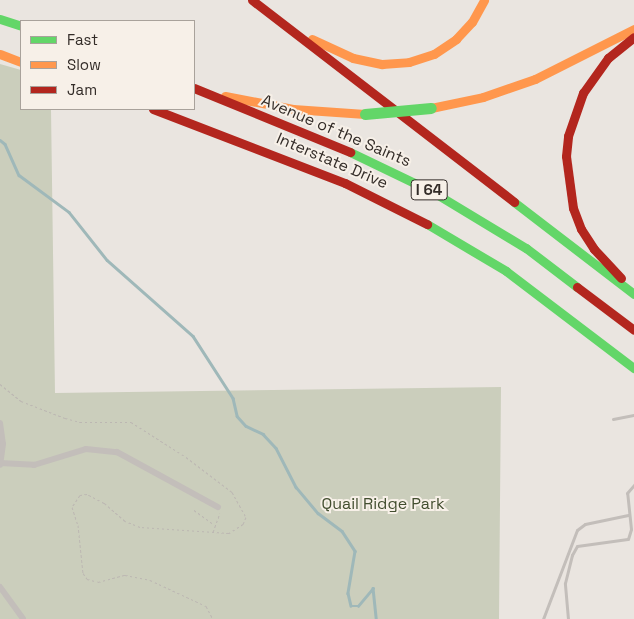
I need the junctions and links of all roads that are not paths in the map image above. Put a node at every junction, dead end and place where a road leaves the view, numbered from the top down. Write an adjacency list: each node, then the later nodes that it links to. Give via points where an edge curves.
1 (252, 0): 3 (main road, Avenue of the Saints / I 64)
2 (484, 0): 3 (main road, via 472,22 450,44 422,58 397,63 370,62 339,53)
3 (273, 16): 12 (main road, Avenue of the Saints / I 64)
4 (0, 19): 5 (main road)
5 (20, 26)
6 (634, 29): 10 (main road, bridge, via 535,80 483,97 431,108 365,114 293,109)
7 (634, 37): 12 (main road, via 608,58 583,93 568,136 566,156 573,208 581,229 594,249)
8 (0, 54): 9 (main road)
9 (20, 62)
10 (198, 89): 13 (main road, Avenue of the Saints / I 64, via 360,156 433,192 526,248)
11 (156, 110): 14 (main road, Interstate Drive, via 337,180 414,216 506,271)
12 (634, 293)
13 (634, 330)
14 (634, 368)
15 (634, 415): 16 (lane)
16 (613, 419)
17 (0, 423): 18 (street, via 3,444)
18 (0, 464): 20 (street, via 34,465 86,449 117,452)
19 (634, 485): 21 (lane, via 627,493)
20 (218, 507)
21 (628, 515): 24 (lane, via 585,524 577,530); 25 (lane, via 632,529 628,539 577,546 565,583)
22 (0, 587): 23 (street)
23 (23, 619)
24 (542, 619)
25 (568, 619)

